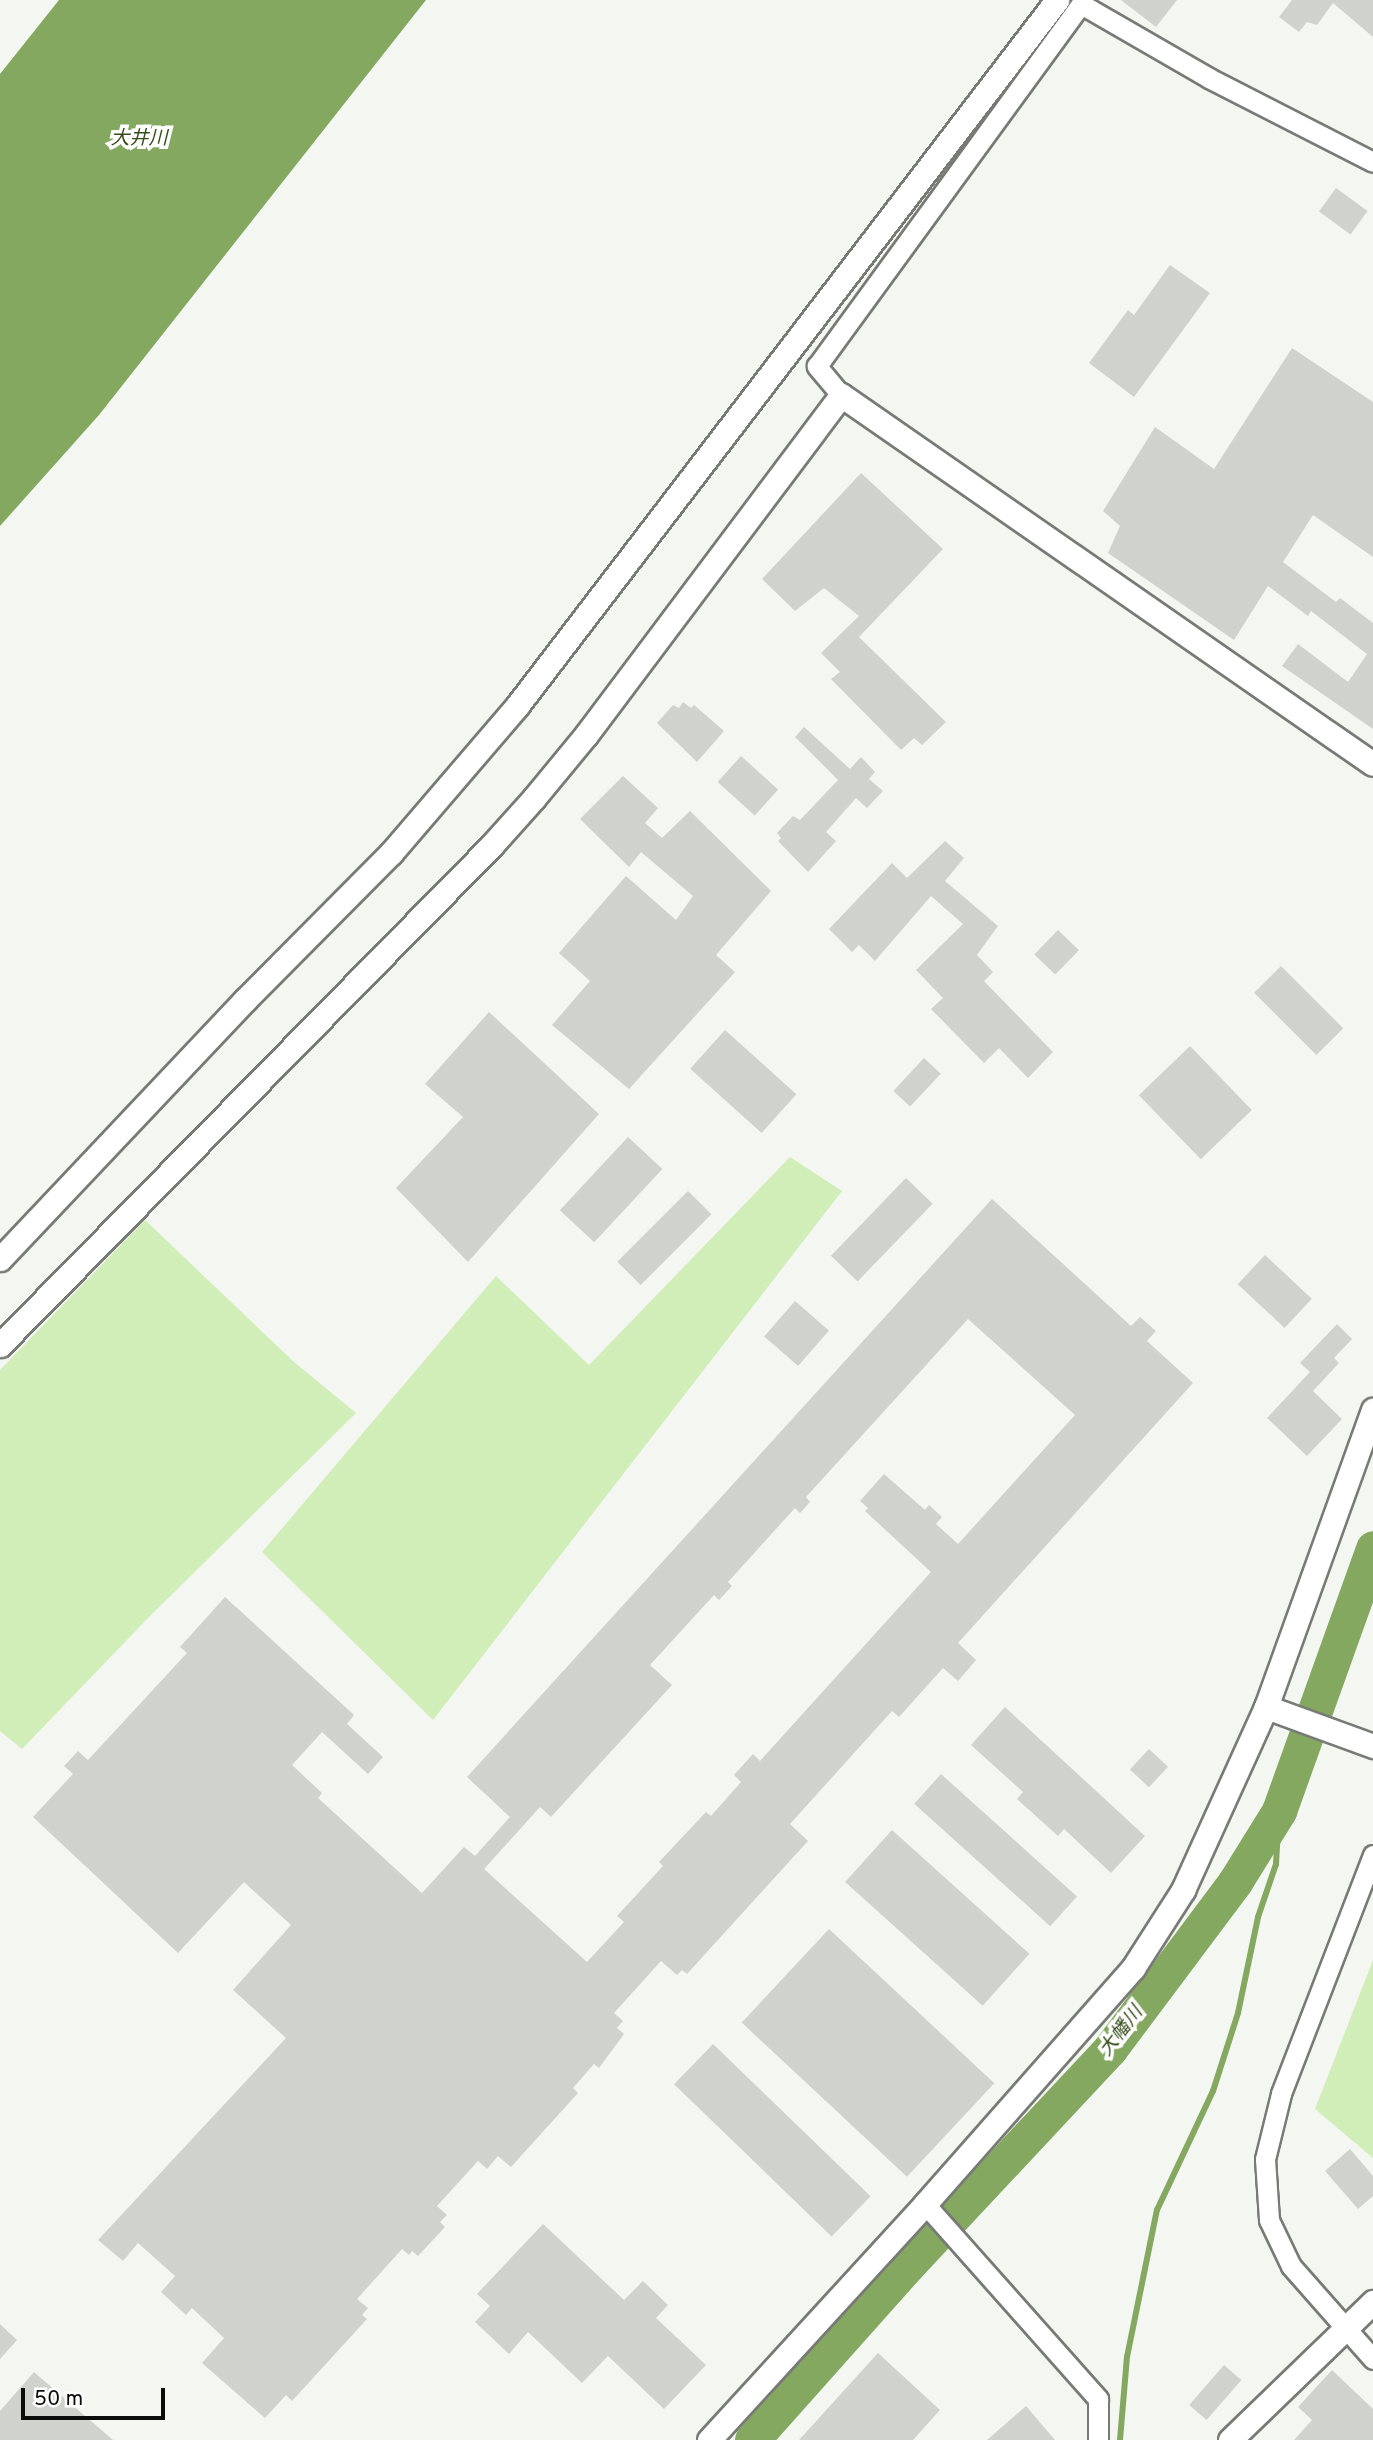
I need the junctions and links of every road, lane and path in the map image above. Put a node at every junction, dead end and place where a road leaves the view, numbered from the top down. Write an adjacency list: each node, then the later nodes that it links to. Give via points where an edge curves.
1 (1057, 0): 5 (street, via 517,706 391,853)
2 (1373, 162): 3 (street, via 1209,78 1081,4 817,366)
3 (841, 395): 4 (street); 6 (street, via 534,798)
4 (1373, 764)
5 (0, 1259)
6 (0, 1345)
7 (1373, 1410): 8 (street)
8 (1266, 1707): 9 (street); 11 (street, via 1183,1889 1133,1968)
9 (1373, 1746)
10 (1373, 1855): 13 (street, via 1281,2094 1265,2159 1269,2220 1291,2266)
11 (925, 2204): 15 (street); 16 (street, via 1098,2399)
12 (1373, 2302): 13 (street)
13 (1346, 2329): 14 (street); 17 (street)
14 (1373, 2359)
15 (709, 2440)
16 (1098, 2440)
17 (1230, 2440)

